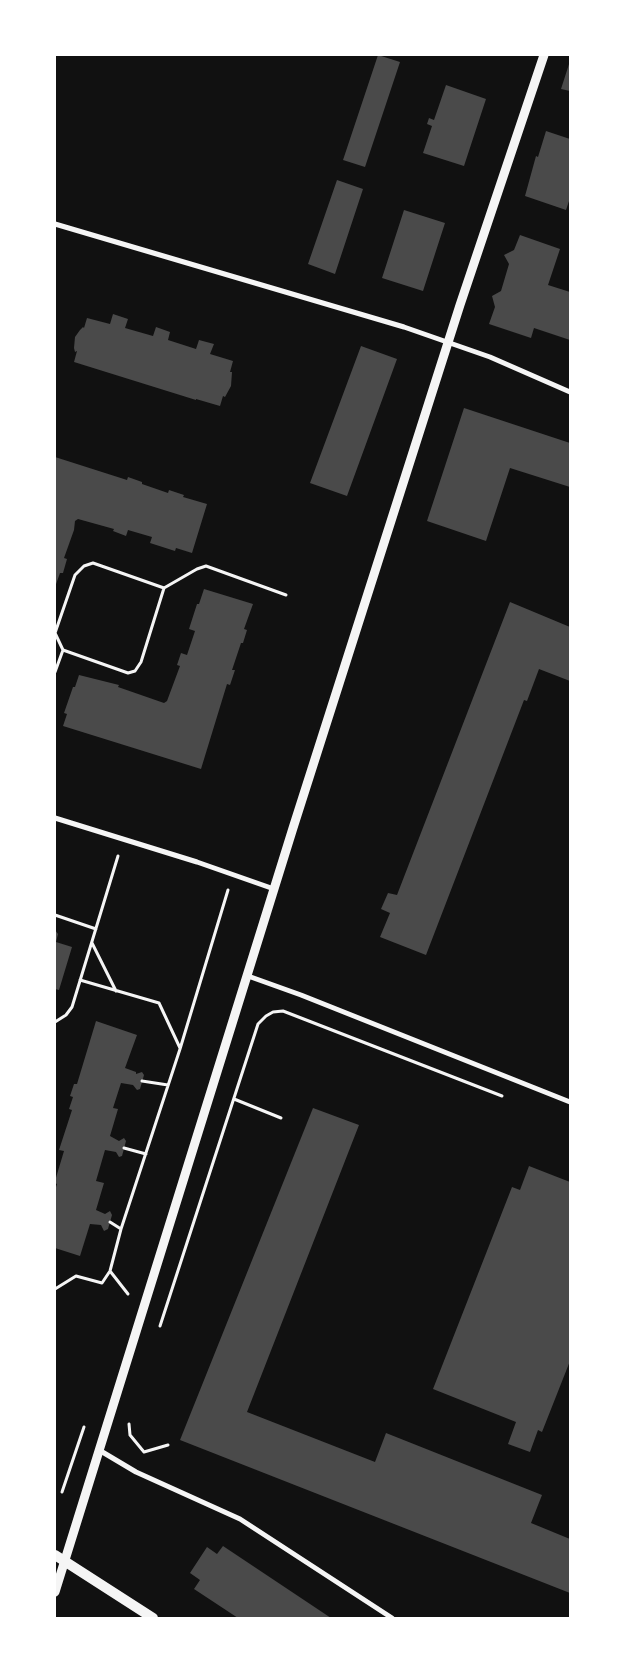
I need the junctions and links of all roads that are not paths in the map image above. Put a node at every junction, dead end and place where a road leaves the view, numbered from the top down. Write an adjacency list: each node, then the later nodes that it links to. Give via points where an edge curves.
1 (544, 55): 3 (street)
2 (55, 224): 3 (street, via 404,327)
3 (448, 343): 4 (street, via 490,357); 6 (street)
4 (570, 392)
5 (55, 818): 6 (street)
6 (274, 889): 7 (street)
7 (248, 976): 8 (street); 9 (street)
8 (570, 1102)
9 (99, 1450): 11 (street); 14 (street, via 136,1472 240,1519)
10 (55, 1554): 11 (main road)
11 (65, 1560): 12 (street); 13 (main road)
12 (55, 1592)
13 (153, 1618)
14 (392, 1618)

